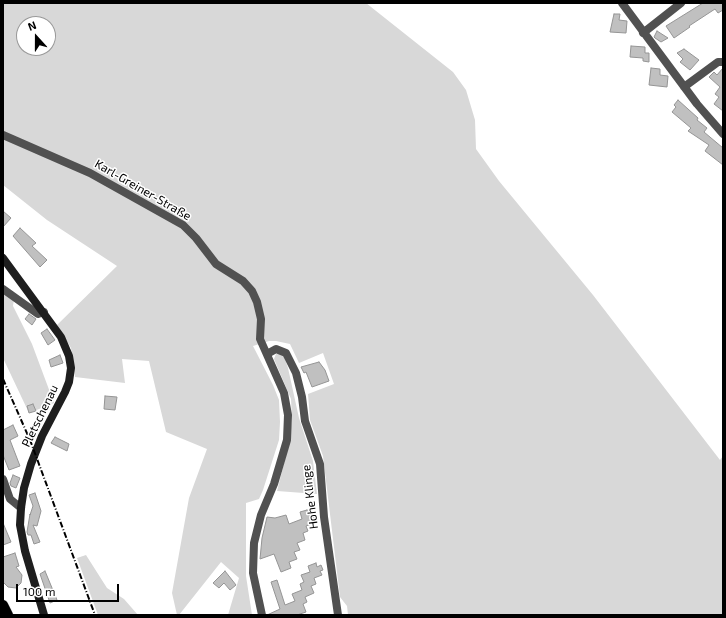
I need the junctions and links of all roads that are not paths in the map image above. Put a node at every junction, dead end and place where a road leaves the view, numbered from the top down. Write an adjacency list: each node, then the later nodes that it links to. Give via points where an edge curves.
1 (622, 3): 3 (street)
2 (681, 3): 3 (street)
3 (643, 32): 5 (street)
4 (723, 62): 5 (street, via 718,62)
5 (684, 87): 6 (street)
6 (723, 134)
7 (3, 135): 11 (street, Karl-Greiner-Straße, via 90,173 183,225 216,264 243,281 252,291 261,319 260,339)
8 (3, 258): 10 (main road, Pletschenau)
9 (3, 289): 10 (street, via 38,314)
10 (44, 312): 13 (main road, Pletschenau, via 66,346 70,368 69,382 34,457 24,488)
11 (267, 354): 17 (street, Karl-Greiner-Straße, via 284,393 288,415 287,440 274,484 261,514 254,543 253,573); 18 (street, Hohe Klinge, via 276,349 286,352 296,373 305,421 320,464 324,517)
12 (3, 479): 13 (street, via 10,499)
13 (21, 508): 16 (main road, Pletschenau, via 20,525 25,552)
14 (3, 605): 15 (main road)
15 (8, 615)
16 (44, 615)
17 (262, 615)
18 (338, 615)

